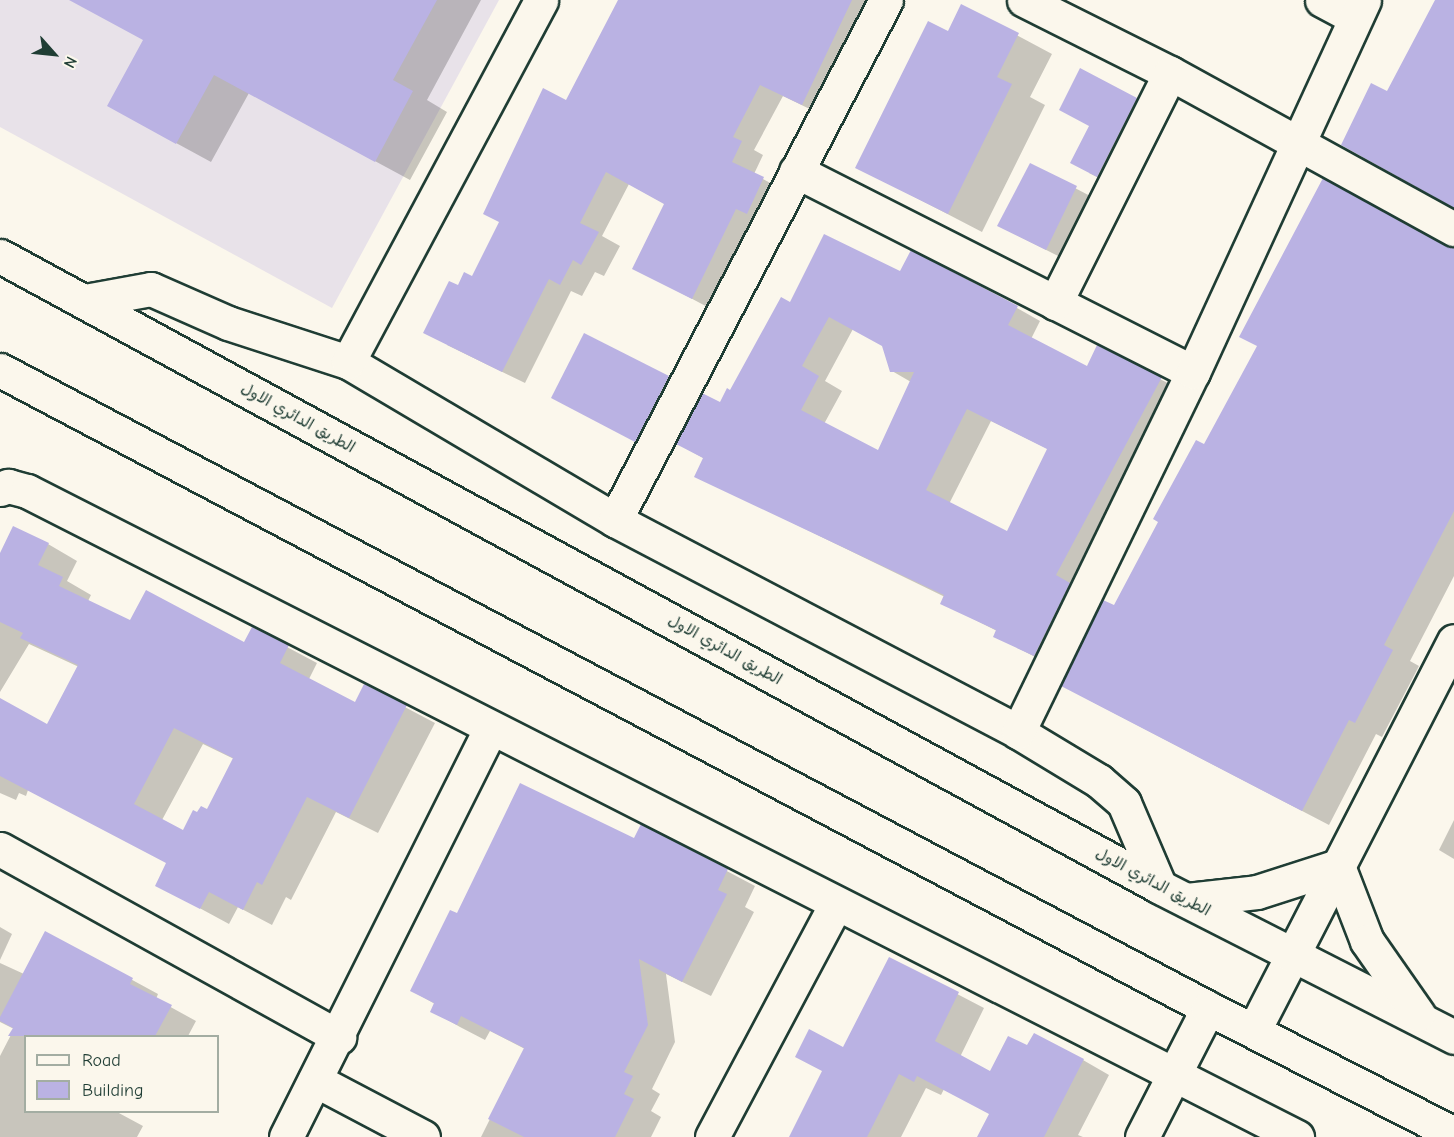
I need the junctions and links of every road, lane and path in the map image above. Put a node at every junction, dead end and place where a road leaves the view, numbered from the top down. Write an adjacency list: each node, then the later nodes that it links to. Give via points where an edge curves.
1 (541, 0): 13 (street)
2 (886, 0): 8 (street)
3 (1024, 0): 6 (street)
4 (1322, 0): 5 (street)
5 (1359, 8): 7 (street)
6 (1170, 73): 7 (street); 12 (street)
7 (1296, 145): 9 (street); 15 (street)
8 (796, 171): 12 (street); 17 (street)
9 (1454, 229)
10 (0, 256): 11 (street, الطريق الدائري الاول)
11 (85, 301): 13 (street, via 151,289 228,323); 23 (street, الطريق الدائري الاول)
12 (1055, 303): 15 (street)
13 (348, 362): 17 (street)
14 (0, 370): 26 (street)
15 (1193, 372): 20 (street)
16 (0, 489): 19 (street, via 8,486 27,491)
17 (615, 520): 20 (street)
18 (1454, 641): 22 (street)
19 (491, 728): 24 (street); 29 (street)
20 (1018, 732): 23 (street, via 1099,781 1125,803)
21 (0, 849): 29 (street)
22 (1338, 866): 23 (street, via 1257,892); 25 (street); 27 (street, via 1368,941)
23 (1174, 894): 25 (street, الطريق الدائري الاول)
24 (836, 904): 31 (street); 36 (street)
25 (1293, 954): 27 (street, الطريق الدائري الاول); 28 (street)
26 (1208, 1008): 28 (street); 31 (street)
27 (1425, 1023): 30 (street, الطريق الدائري الاول)
28 (1254, 1030): 33 (street)
29 (339, 1037): 32 (street)
30 (1454, 1037)
31 (1173, 1075): 37 (street); 38 (street)
32 (315, 1080): 34 (street); 35 (street)
33 (1454, 1134)
34 (286, 1137)
35 (423, 1137)
36 (712, 1137)
37 (1142, 1137)
38 (1297, 1137)

